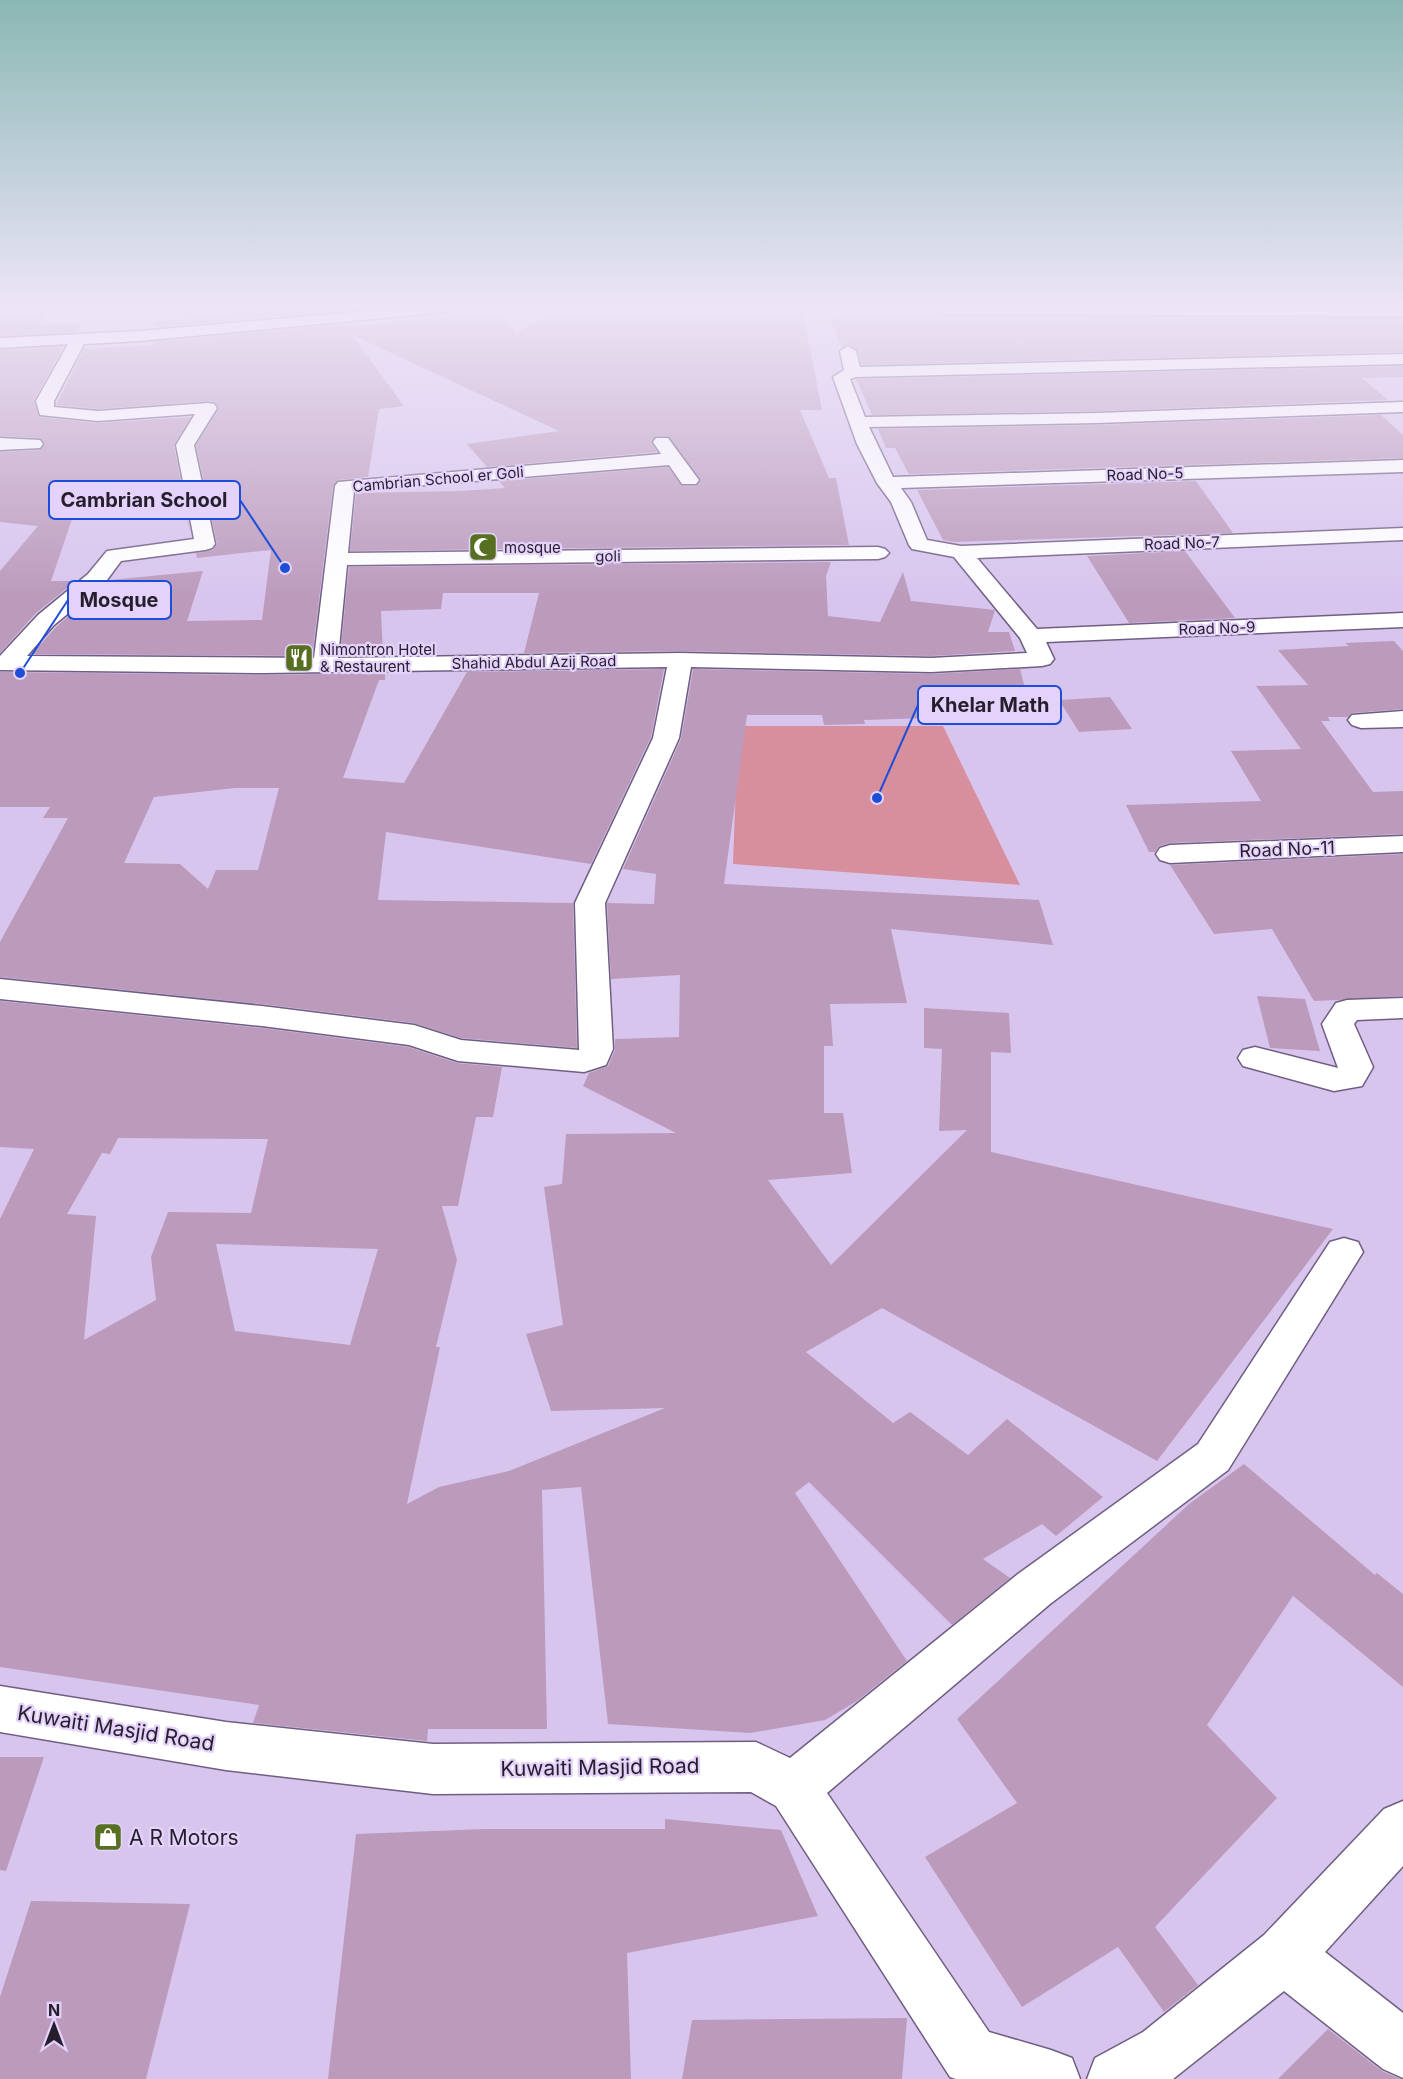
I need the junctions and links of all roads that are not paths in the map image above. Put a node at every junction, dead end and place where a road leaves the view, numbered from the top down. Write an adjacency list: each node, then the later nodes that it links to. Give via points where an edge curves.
1 (45, 405): 17 (street, via 46,411 98,416 208,408 185,445 206,544 114,555 96,579 46,620)
2 (852, 405): 4 (street)
3 (1403, 407): 4 (street)
4 (858, 422): 9 (street)
5 (0, 444): 6 (street)
6 (34, 444)
7 (1403, 466): 9 (street, Road No-5)
8 (689, 480): 13 (street, Cambrian School er Goli, via 662,442 674,459 662,460 650,460 345,486)
9 (887, 483): 11 (street, Road No-7, via 901,502 919,545)
10 (1403, 534): 11 (street, Road No-7)
11 (961, 552): 15 (street)
12 (879, 553): 13 (street, goli)
13 (338, 559): 18 (street, Cambrian School er Goli)
14 (1403, 620): 15 (street, Road No-9)
15 (1031, 636): 16 (street, Shahid Abdul Azij Road, via 1042,659 932,665)
16 (680, 660): 18 (street, Shahid Abdul Azij Road); 23 (street, via 666,738 590,903 594,1057 584,1061 458,1050 414,1035)
17 (4, 663): 18 (street, Shahid Abdul Azij Road)
18 (325, 665)
19 (1403, 718): 20 (street)
20 (1361, 720)
21 (1403, 844): 22 (street, Road No-11)
22 (1170, 854)
23 (0, 988)
24 (1403, 1008): 25 (street, via 1347,1010 1338,1024 1356,1067 1350,1078 1334,1080)
25 (1255, 1058)
26 (1344, 1252): 28 (street, via 1213,1457 1034,1589)
27 (0, 1708): 28 (street, Kuwaiti Masjid Road, via 226,1746 433,1769 756,1767)
28 (794, 1788): 32 (street, Kuwaiti Masjid Road)
29 (1403, 1827): 30 (street)
30 (1284, 1954): 31 (street); 34 (street, via 1163,2052)
31 (1403, 2049)
32 (968, 2068): 33 (street, Kuwaiti Masjid Road)
33 (1051, 2079)
34 (1116, 2079)

